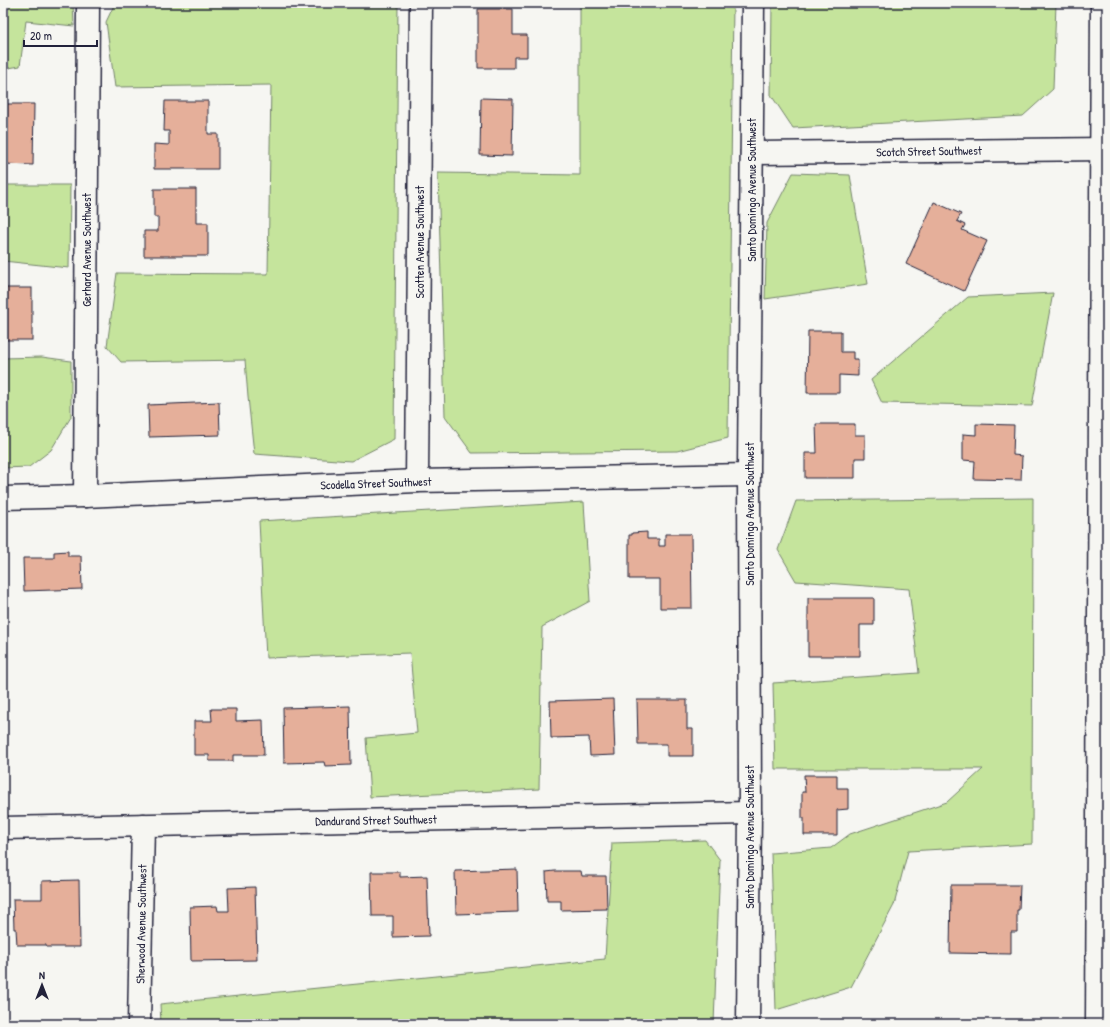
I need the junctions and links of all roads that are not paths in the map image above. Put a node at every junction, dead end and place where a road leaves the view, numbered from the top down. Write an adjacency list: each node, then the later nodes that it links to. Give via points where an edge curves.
1 (88, 3): 9 (street, Gerhard Avenue Southwest)
2 (421, 3): 8 (street, Scotten Avenue Southwest)
3 (753, 3): 6 (street, Santo Domingo Avenue Southwest)
4 (1102, 3): 5 (street)
5 (1104, 149): 6 (street, Scotch Street Southwest); 16 (street)
6 (752, 153): 7 (street, Santo Domingo Avenue Southwest)
7 (749, 475): 8 (street, Scodella Street Southwest); 11 (street, Santo Domingo Avenue Southwest)
8 (418, 481): 9 (street, Scodella Street Southwest)
9 (85, 496): 10 (street, Scodella Street Southwest)
10 (3, 498)
11 (750, 813): 12 (street, Dandurand Street Southwest); 15 (street, Santo Domingo Avenue Southwest)
12 (143, 825): 13 (street, Dandurand Street Southwest); 14 (street, Sherwood Avenue Southwest)
13 (3, 828)
14 (139, 1024)
15 (748, 1024)
16 (1097, 1024)

